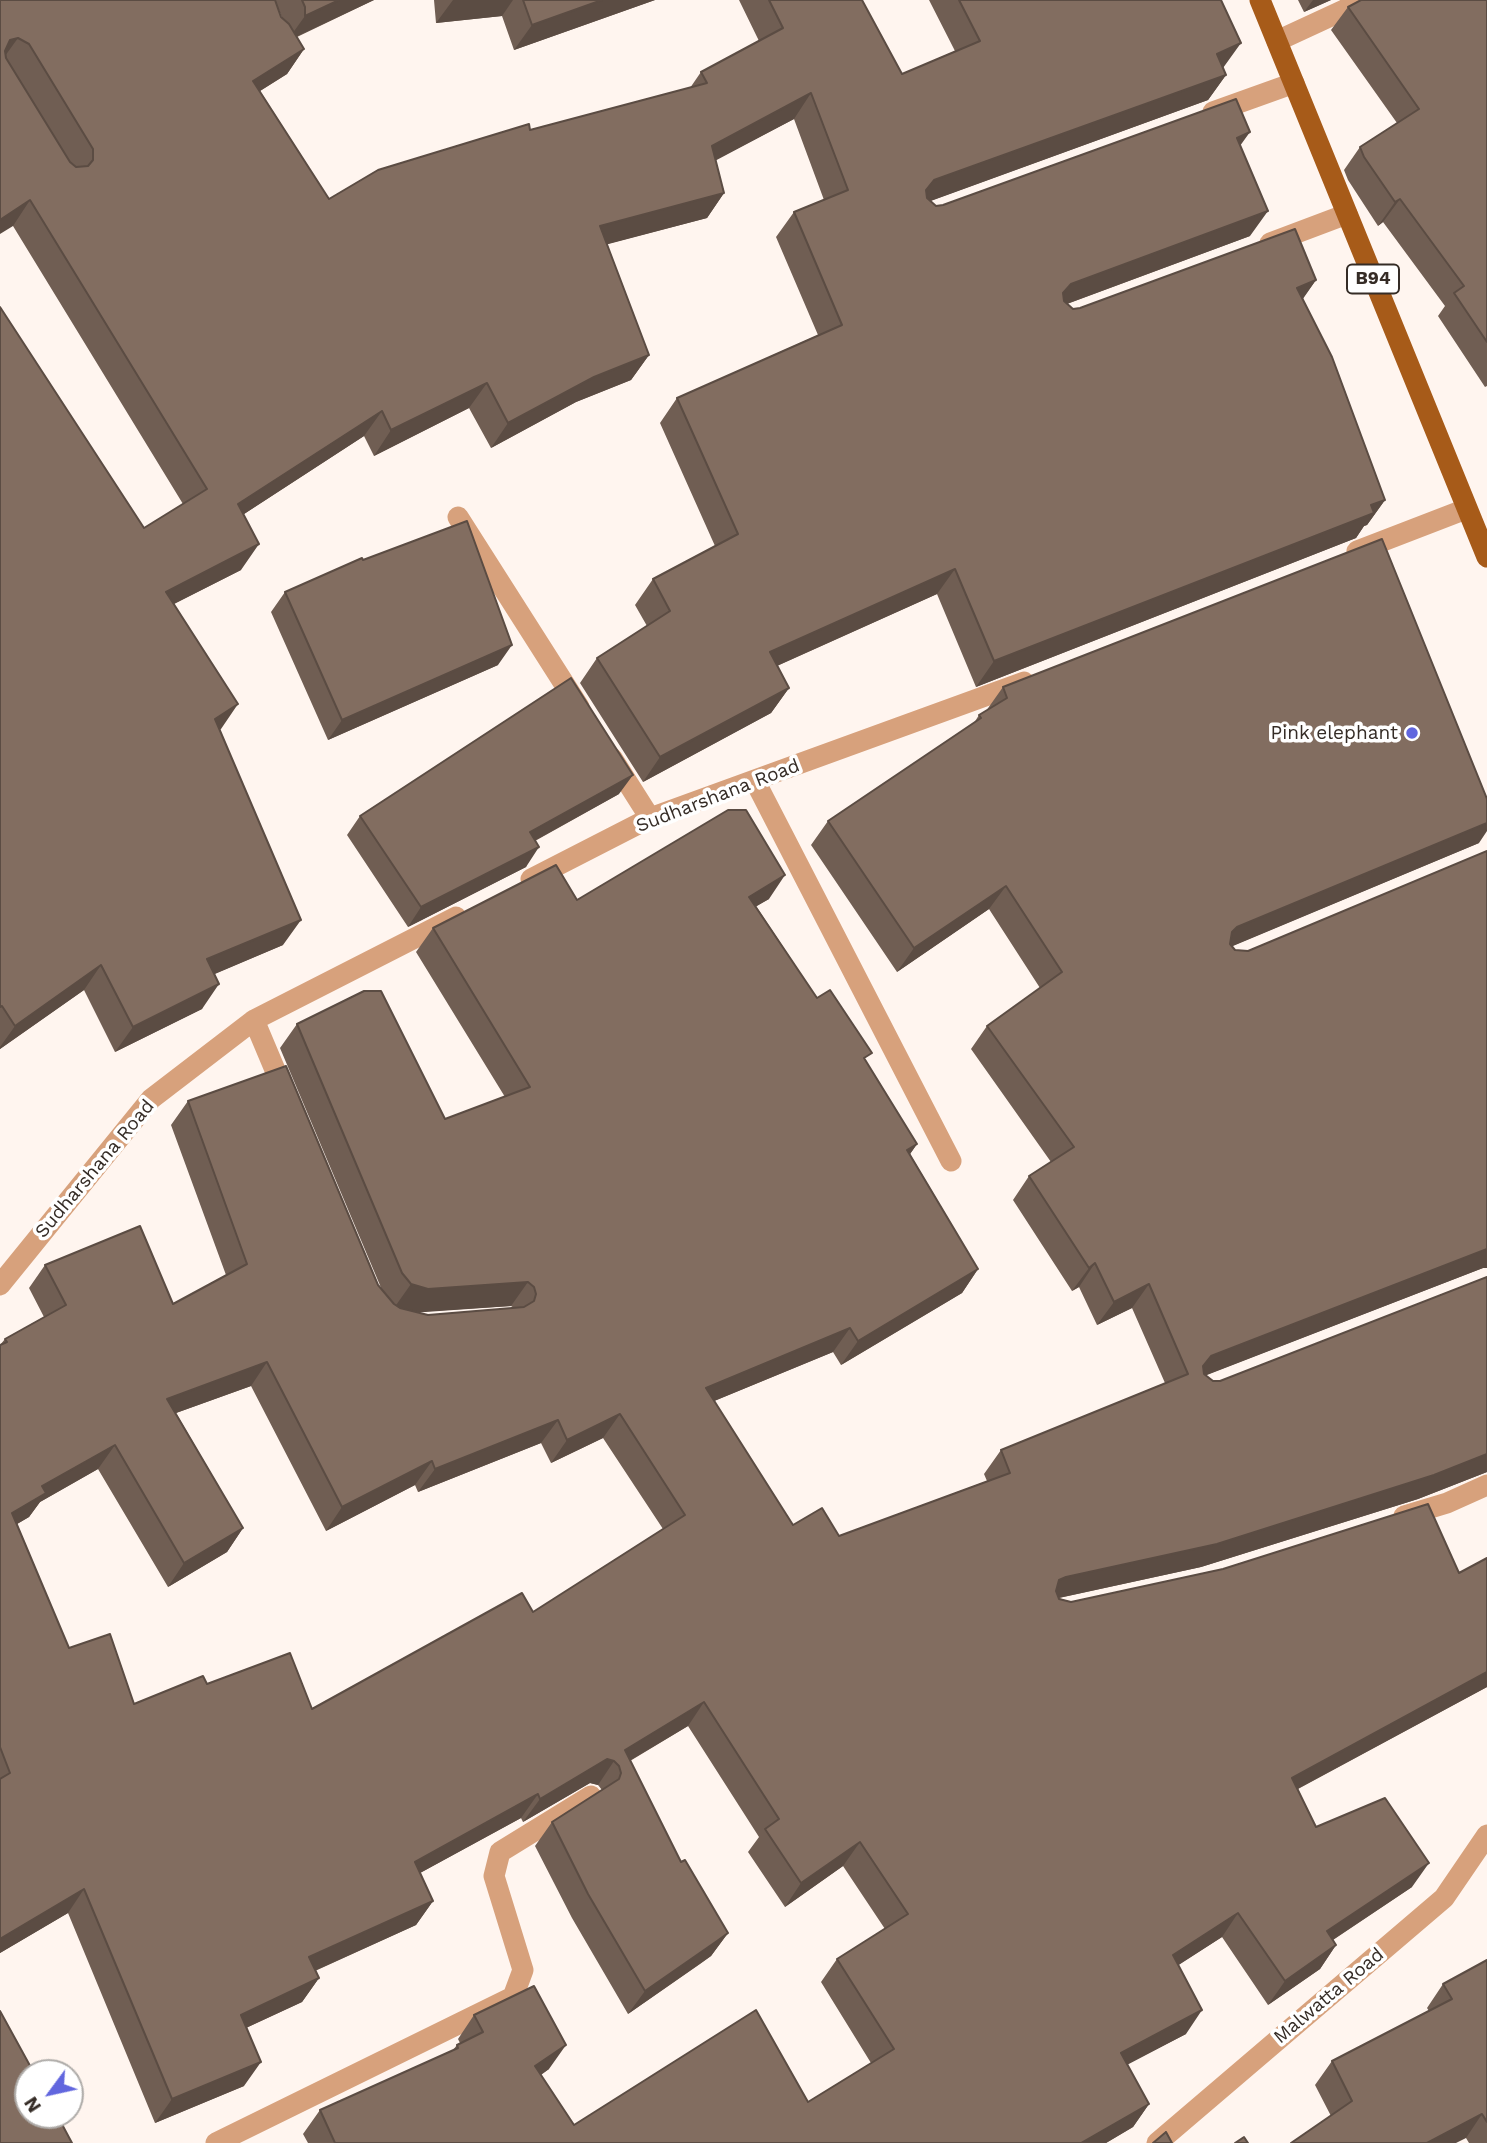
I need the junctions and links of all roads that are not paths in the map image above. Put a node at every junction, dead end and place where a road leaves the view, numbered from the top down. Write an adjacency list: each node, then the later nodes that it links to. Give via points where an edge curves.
1 (1260, 0): 3 (main road, B94)
2 (1360, 0): 3 (street)
3 (1276, 41): 4 (main road, B94)
4 (1294, 83): 5 (street); 6 (main road, B94)
5 (1191, 120)
6 (1347, 214): 7 (street); 8 (main road, B94)
7 (1246, 252)
8 (1466, 509): 10 (main road, B94); 11 (street)
9 (458, 517): 14 (street)
10 (1487, 557)
11 (1339, 559)
12 (1046, 673): 13 (street, Sudharshana Road)
13 (755, 781): 14 (street, Sudharshana Road); 19 (street)
14 (650, 818): 15 (street, Sudharshana Road)
15 (514, 888)
16 (477, 906): 17 (street, Sudharshana Road)
17 (254, 1020): 18 (street); 20 (street, Sudharshana Road, via 151,1099)
18 (296, 1119)
19 (951, 1161)
20 (0, 1285)
21 (1487, 1485): 22 (street, via 1447,1503)
22 (1383, 1522)
23 (591, 1796): 25 (street, via 500,1852 495,1876 523,1970 513,1997)
24 (1487, 1835): 26 (street, Malwatta Road, via 1444,1898)
25 (216, 2143)
26 (1157, 2143)

